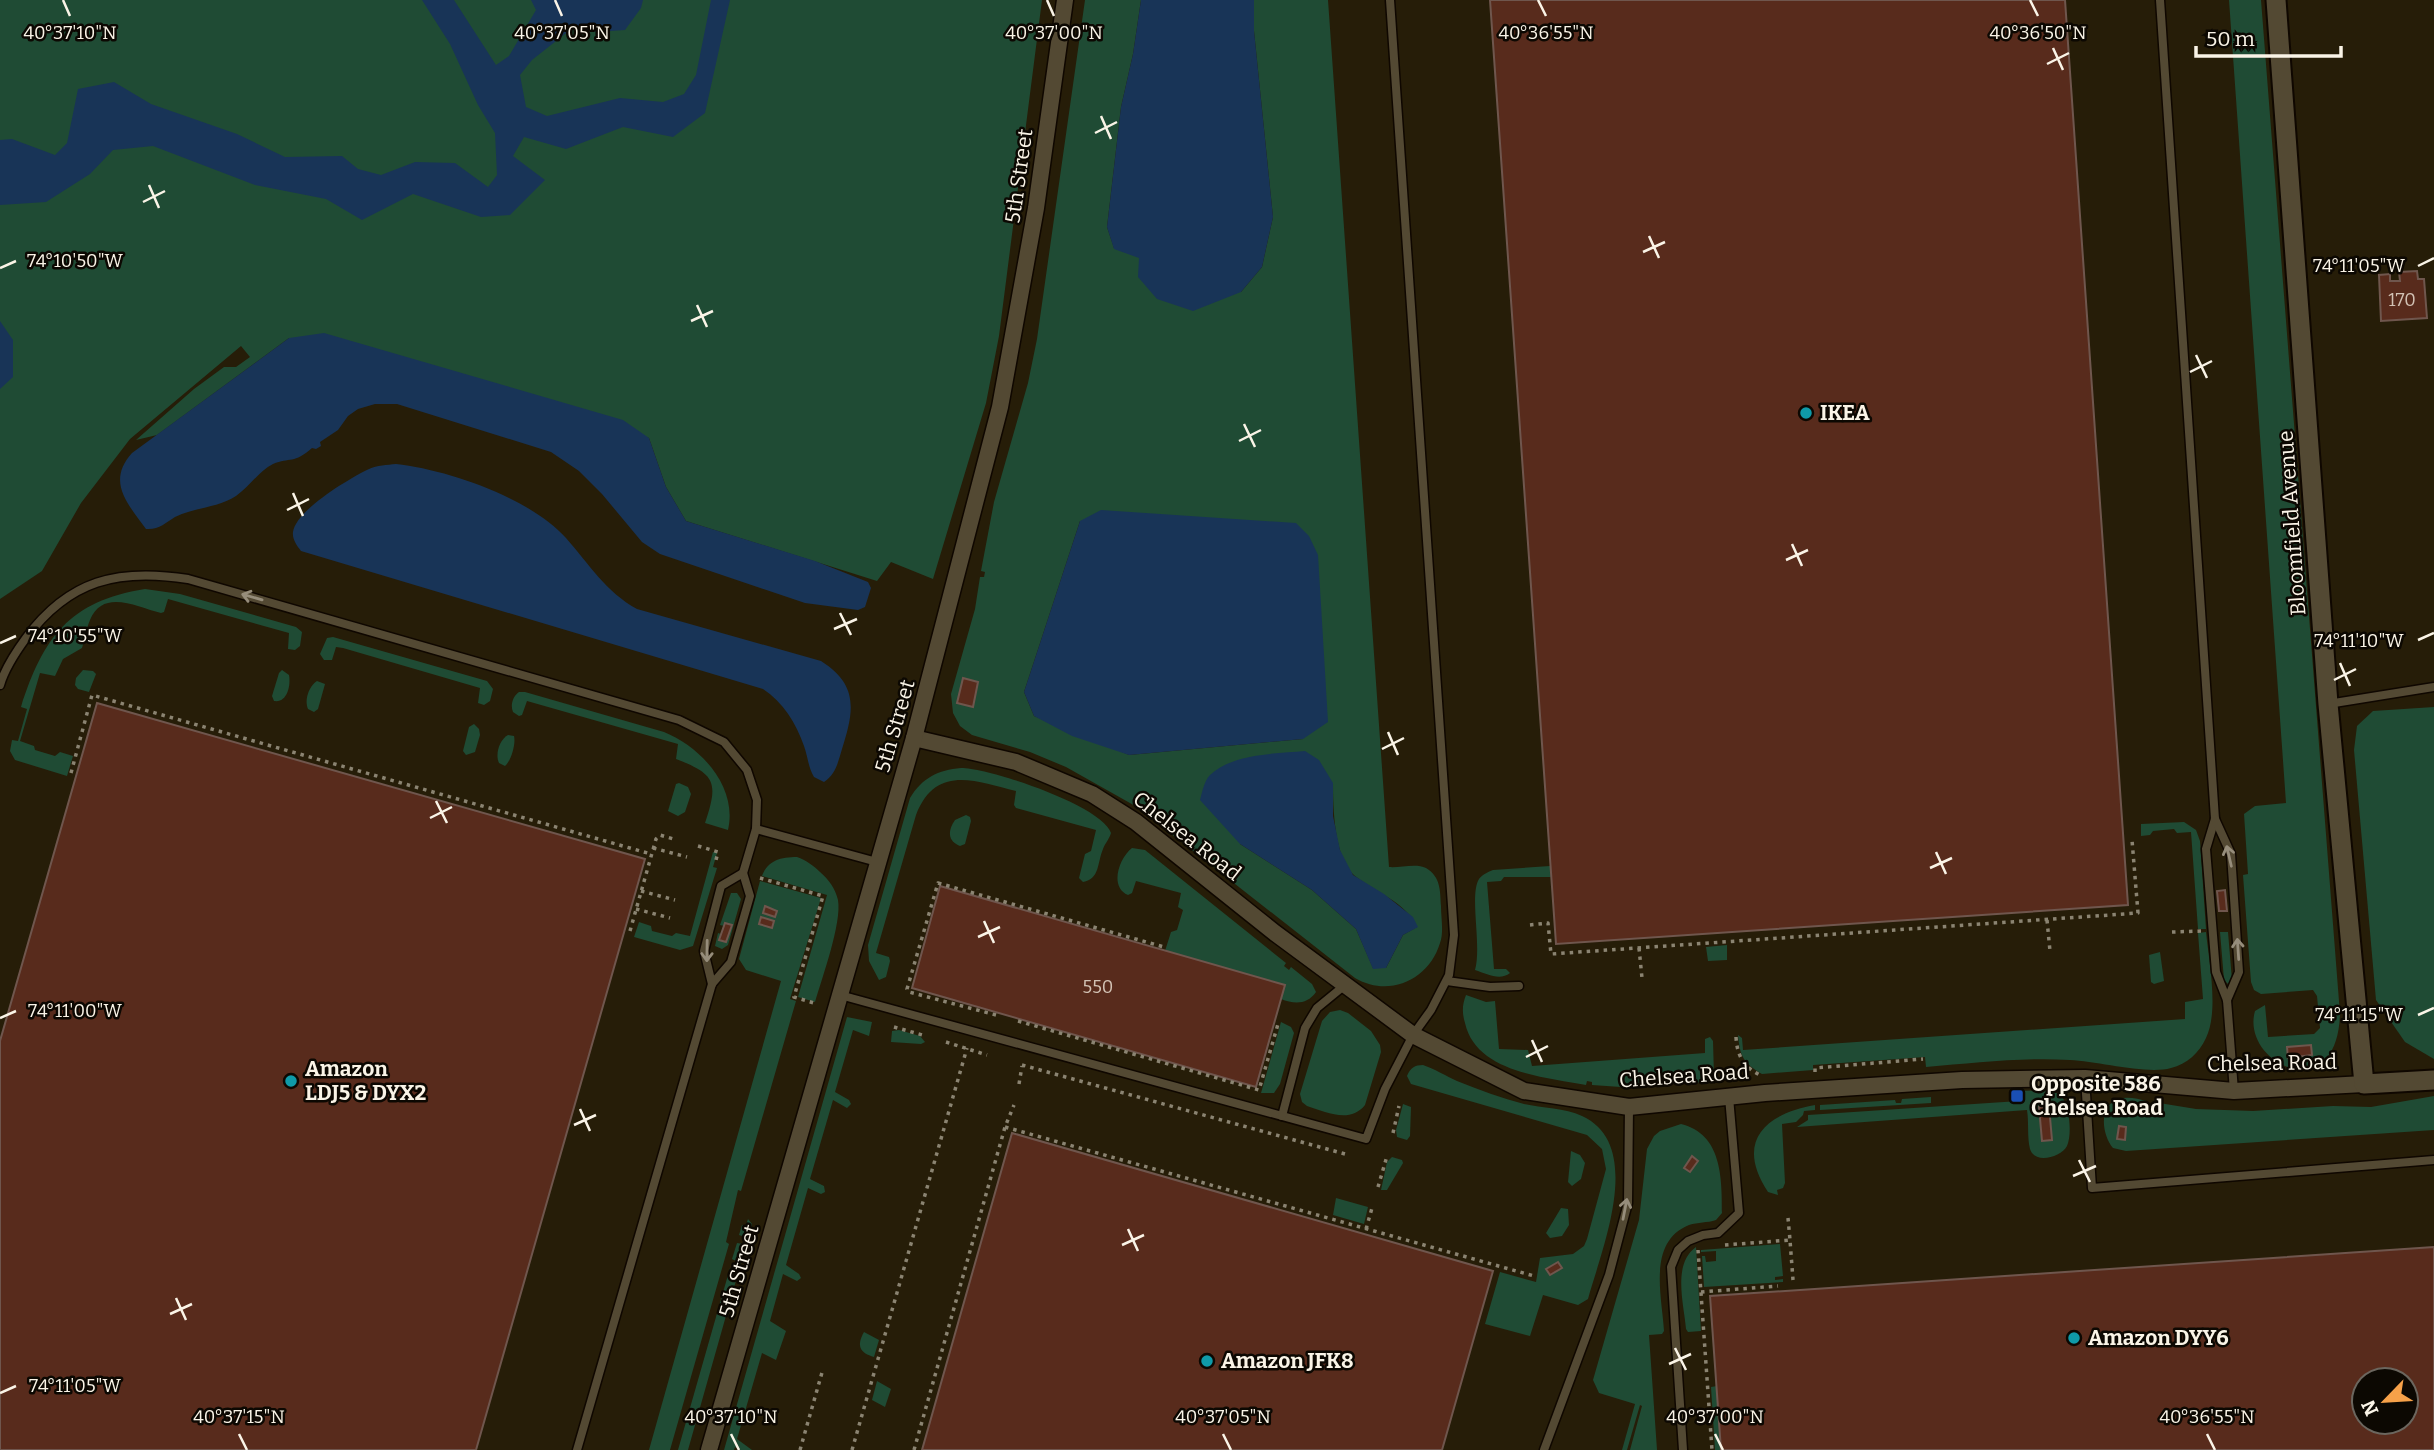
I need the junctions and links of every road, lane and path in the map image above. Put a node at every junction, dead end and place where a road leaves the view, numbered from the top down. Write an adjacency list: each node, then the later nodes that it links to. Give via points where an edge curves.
1 (1065, 0): 8 (street, 5th Street, via 1036,208 1000,407)
2 (1390, 0): 35 (lane, via 1454,935)
3 (2160, 0): 10 (lane)
4 (2276, 0): 7 (street, Bloomfield Avenue)
5 (0, 685): 11 (lane, one-way to 5, via 757,800 747,770 724,742 679,720 188,579 130,575 98,582 58,602 14,655)
6 (2434, 687): 7 (lane)
7 (2328, 704): 60 (street, Bloomfield Avenue)
8 (914, 738): 18 (street, 5th Street); 37 (street, Chelsea Road, via 1016,762 1092,794 1136,822)
9 (71, 773): 16 (path, via 92,695)
10 (2215, 819): 40 (lane, via 2206,849 2216,972); 40 (lane, one-way to 10, via 2239,972 2231,854)
11 (756, 829): 18 (lane); 20 (lane)
12 (677, 840): 15 (path, via 659,835)
13 (2133, 840): 26 (path, via 2138,913)
14 (698, 846): 19 (path, via 719,852)
15 (653, 848): 16 (path); 17 (path)
16 (651, 855): 22 (path)
17 (687, 857)
18 (877, 862): 39 (street, 5th Street)
19 (715, 864)
20 (743, 873): 36 (lane, via 750,896 731,962); 36 (lane, one-way to 36, via 721,886 704,951)
21 (760, 878): 41 (path, via 823,896 794,997)
22 (641, 891): 23 (path); 24 (path)
23 (675, 900)
24 (636, 909): 25 (path); 28 (path)
25 (670, 918)
26 (2047, 920): 32 (path); 33 (path)
27 (1530, 925): 32 (path, via 1548,923 1551,954)
28 (630, 931)
29 (2198, 931): 30 (path)
30 (2172, 932)
31 (1164, 947): 42 (path, via 938,883 906,989)
32 (1639, 948): 34 (path)
33 (2050, 951)
34 (1642, 978)
35 (1447, 981): 38 (lane, via 1490,987); 46 (lane)
36 (712, 984): 84 (lane)
37 (1346, 985): 46 (street, Chelsea Road); 66 (lane, via 1317,1008 1305,1028)
38 (1519, 985)
39 (840, 995): 66 (lane); 85 (street, 5th Street)
40 (2227, 1000): 61 (lane)
41 (814, 1003)
42 (996, 1015)
43 (1018, 1021): 44 (path, via 1259,1090)
44 (1278, 1024)
45 (894, 1027): 47 (path)
46 (1413, 1035): 65 (street, Chelsea Road, via 1524,1091); 66 (lane, via 1366,1139)
47 (926, 1036)
48 (1736, 1037): 56 (path, via 1739,1057)
49 (946, 1042): 50 (path)
50 (967, 1048): 51 (path); 87 (path)
51 (987, 1055)
52 (1023, 1056): 54 (path)
53 (1923, 1059): 55 (path, via 1815,1068)
54 (1022, 1065): 59 (path); 69 (path)
55 (1815, 1072)
56 (1762, 1076)
57 (2085, 1078): 61 (street, Chelsea Road); 62 (street, Chelsea Road, via 1962,1080); 71 (lane, via 2092,1188)
58 (2434, 1080): 60 (street, Chelsea Road)
59 (1018, 1084)
60 (2364, 1084): 61 (street, Chelsea Road)
61 (2234, 1091)
62 (1729, 1097): 65 (street, Chelsea Road); 90 (lane, via 1739,1213 1718,1233 1688,1241 1671,1267)
63 (1014, 1105): 67 (path)
64 (1399, 1106): 68 (path)
65 (1629, 1107): 89 (lane, one-way to 65, via 1609,1275 1628,1203)
66 (1282, 1116)
67 (1005, 1127): 75 (path); 88 (path)
68 (1392, 1133)
69 (1345, 1154)
70 (1387, 1156): 72 (path)
71 (2434, 1160)
72 (1378, 1187)
73 (1371, 1208): 75 (path)
74 (1788, 1218): 76 (path)
75 (1366, 1229): 79 (path)
76 (1790, 1241): 77 (path); 80 (path)
77 (1716, 1246)
78 (1704, 1247): 82 (path, via 1698,1249)
79 (1534, 1276)
80 (1793, 1280)
81 (1778, 1286): 82 (path)
82 (1701, 1292): 91 (path)
83 (823, 1369): 86 (path)
84 (577, 1450)
85 (709, 1450)
86 (800, 1450)
87 (852, 1450)
88 (914, 1450)
89 (1544, 1450)
90 (1683, 1450)
91 (1712, 1450)

